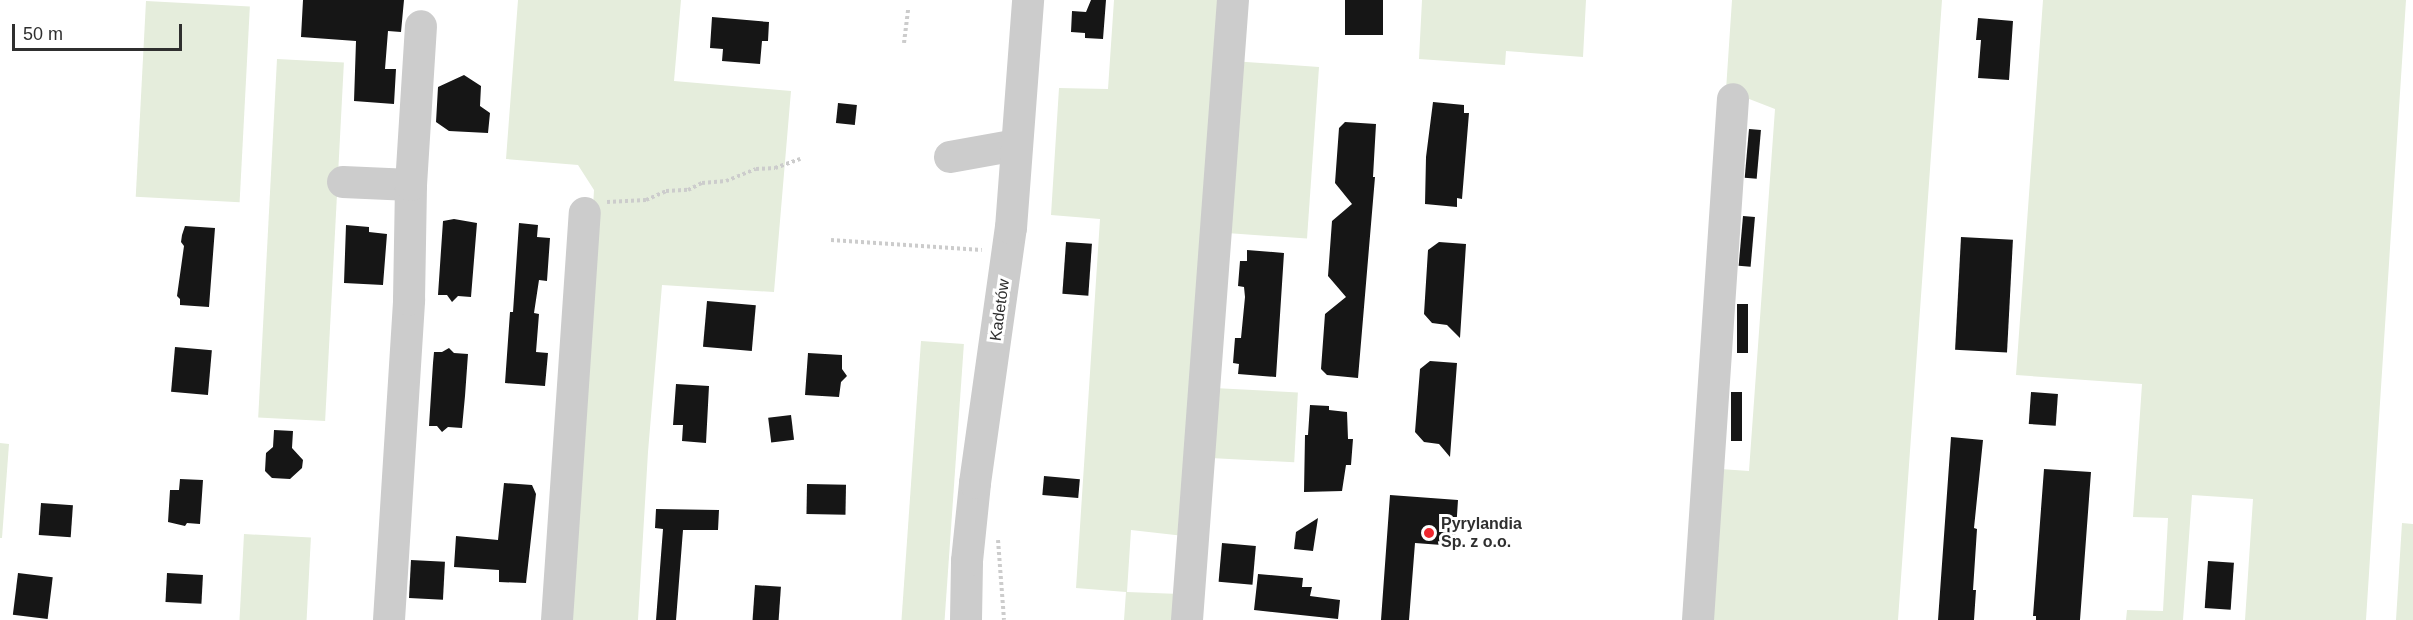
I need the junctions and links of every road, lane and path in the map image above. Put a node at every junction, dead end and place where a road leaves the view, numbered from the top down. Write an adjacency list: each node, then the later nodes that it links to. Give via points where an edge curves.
1 (1028, 0): 7 (street, Kadetów)
2 (1233, 0): 20 (street)
3 (908, 9): 5 (path)
4 (421, 26): 11 (street)
5 (904, 42)
6 (1733, 99): 21 (street)
7 (1017, 145): 8 (street); 18 (street, Kadetów, via 1011,228 967,561)
8 (950, 157)
9 (800, 159): 12 (path, via 726,181 666,191 646,200 611,200)
10 (343, 182): 11 (street)
11 (411, 185): 16 (street, via 409,300)
12 (585, 213): 17 (street)
13 (831, 240): 14 (path)
14 (983, 250)
15 (998, 537): 19 (path)
16 (389, 620)
17 (557, 620)
18 (966, 620)
19 (1004, 620)
20 (1187, 620)
21 (1698, 620)

